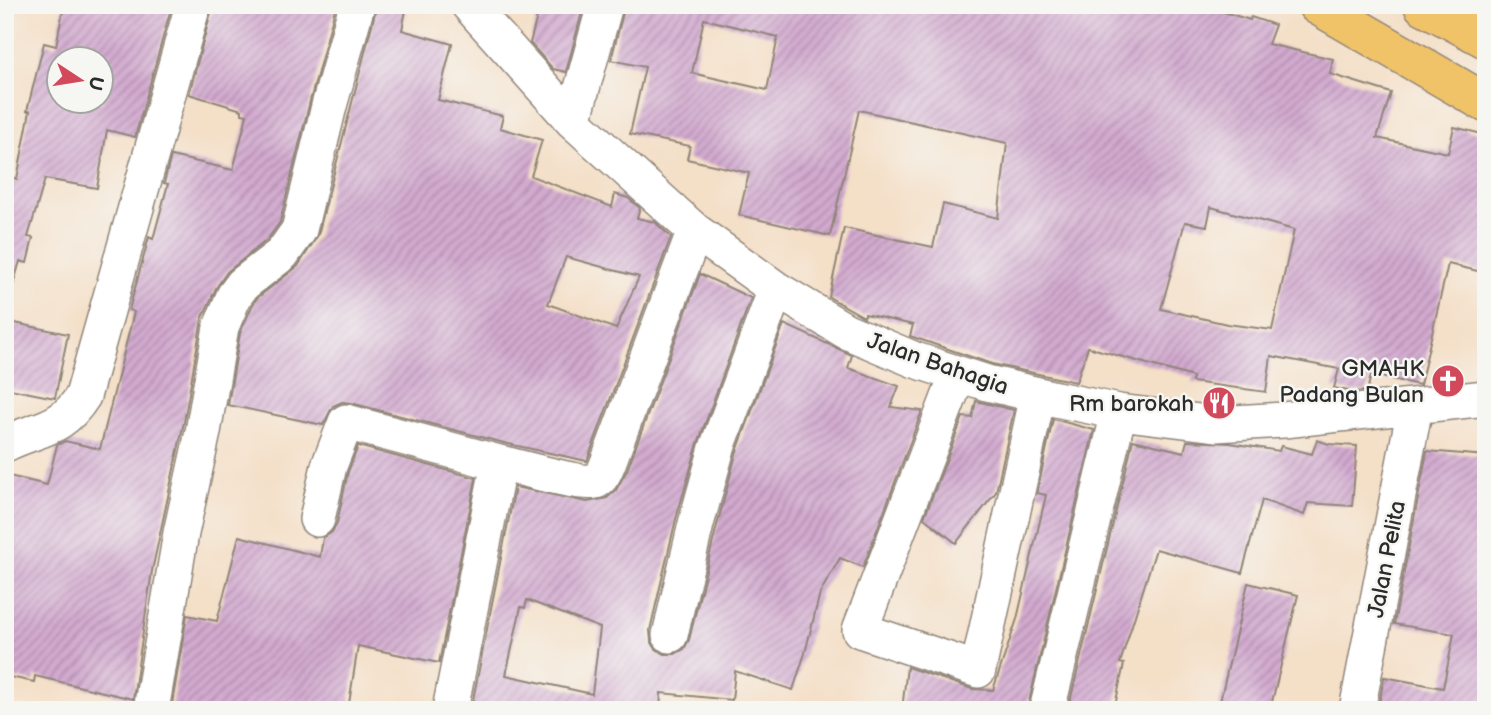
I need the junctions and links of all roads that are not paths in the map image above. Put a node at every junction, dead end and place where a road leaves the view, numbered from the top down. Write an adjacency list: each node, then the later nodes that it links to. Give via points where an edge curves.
1 (193, 5): 17 (street, via 83,396 63,420)
2 (357, 5): 21 (street, via 299,230 282,254 243,284 221,327)
3 (469, 5): 9 (street, Jalan Bahagia)
4 (605, 5): 9 (street)
5 (1317, 5): 8 (main road)
6 (1423, 5): 7 (main road)
7 (1486, 39)
8 (1486, 103)
9 (573, 121): 10 (street, Jalan Bahagia)
10 (695, 231): 11 (street, Jalan Bahagia); 18 (street, via 600,478 580,482)
11 (776, 289): 12 (street, Jalan Bahagia, via 846,331); 20 (street, via 717,448)
12 (958, 374): 13 (street, Jalan Bahagia); 13 (street, via 860,630 978,670)
13 (1038, 395): 16 (street, Jalan Bahagia)
14 (1486, 398): 15 (street, Jalan Bahagia)
15 (1415, 408): 16 (street, Jalan Bahagia, via 1216,424); 24 (street, Jalan Pelita)
16 (1119, 412): 23 (street)
17 (5, 444)
18 (499, 463): 19 (street, via 346,422 329,466); 22 (street)
19 (317, 519)
20 (670, 635)
21 (150, 710)
22 (450, 710)
23 (1047, 710)
24 (1357, 710)

